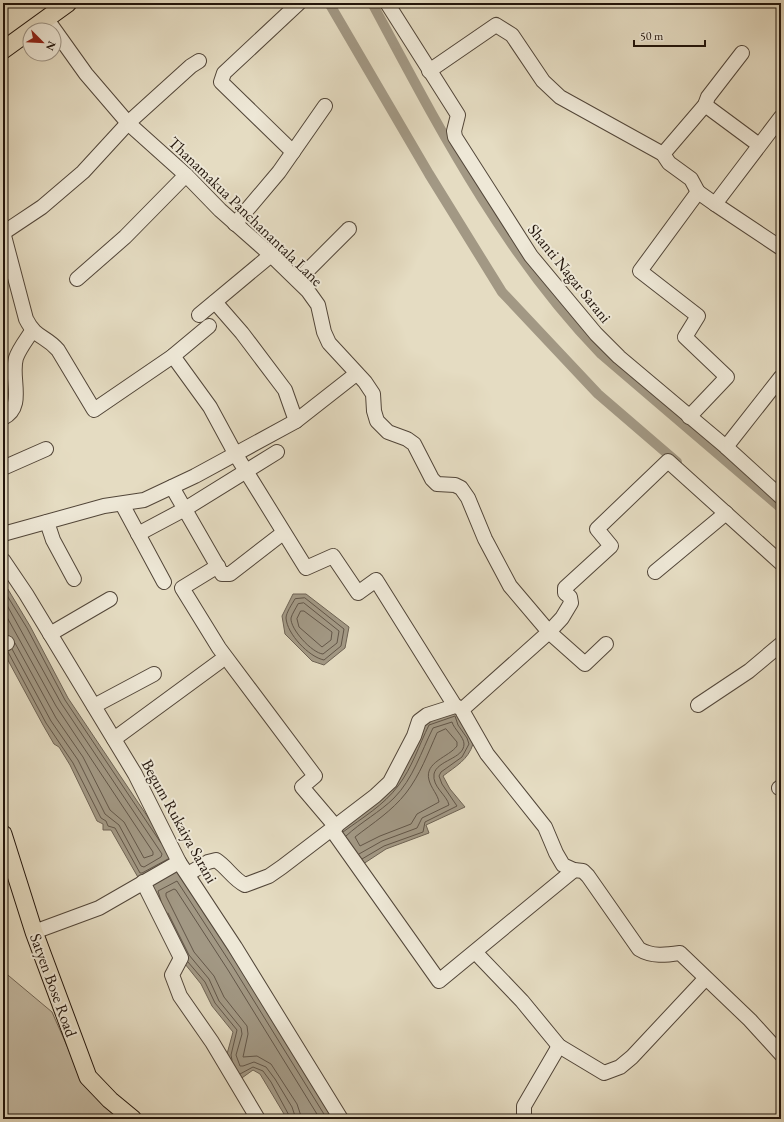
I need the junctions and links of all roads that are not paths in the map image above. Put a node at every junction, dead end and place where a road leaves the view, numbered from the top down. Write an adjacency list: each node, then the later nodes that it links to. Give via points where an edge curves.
1 (68, 3): 4 (main road)
2 (299, 3): 14 (street, via 224,73 221,82)
3 (388, 3): 8 (street, Shanti Nagar Sarani, via 420,52)
4 (46, 18): 5 (main road); 12 (street, Thanamakua Panchanantala Lane, via 86,74)
5 (3, 50)
6 (742, 53): 9 (street)
7 (199, 61): 12 (street)
8 (429, 71): 15 (street, via 496,25 512,35 543,80 560,97); 33 (street, Shanti Nagar Sarani, via 458,115 455,137 531,256 596,334)
9 (705, 105): 13 (street); 15 (street)
10 (324, 106): 14 (street)
11 (781, 117): 13 (street)
12 (128, 123): 16 (street, Thanamakua Panchanantala Lane); 21 (street, via 83,172 42,207)
13 (759, 145): 18 (street)
14 (293, 152): 19 (street)
15 (662, 154): 17 (street, via 669,163 691,179)
16 (186, 175): 19 (street, Thanamakua Panchanantala Lane); 24 (street, via 124,237)
17 (698, 192): 18 (street); 33 (street, via 640,271 698,316 685,337 727,377)
18 (715, 204): 22 (street)
19 (235, 224): 23 (street, Thanamakua Panchanantala Lane)
20 (349, 228): 25 (street)
21 (3, 232): 29 (street, via 26,319)
22 (781, 248)
23 (271, 255): 25 (street, Thanamakua Panchanantala Lane); 26 (street)
24 (77, 279)
25 (298, 280): 31 (street, Thanamakua Panchanantala Lane, via 318,305 329,343)
26 (215, 302): 27 (street); 35 (street, via 285,390)
27 (199, 315)
28 (209, 326): 30 (street)
29 (32, 331): 30 (street, via 58,350 94,410); 34 (street, via 16,358 15,407)
30 (173, 356): 39 (street, via 210,407)
31 (356, 374): 35 (street); 58 (street, Thanamakua Panchanantala Lane, via 373,394 377,421 388,432 414,444 436,484 455,485 461,488 510,586)
32 (781, 377): 36 (street)
33 (689, 417): 36 (street, Shanti Nagar Sarani)
34 (3, 418)
35 (296, 421): 39 (street)
36 (726, 447): 43 (street, Shanti Nagar Sarani)
37 (46, 449): 40 (street)
38 (277, 452): 41 (street)
39 (236, 455): 41 (street); 42 (street)
40 (3, 468)
41 (246, 471): 45 (street); 48 (street)
42 (172, 487): 44 (street, via 144,500); 45 (street)
43 (781, 497)
44 (122, 504): 47 (street, via 104,506); 50 (street)
45 (185, 509): 50 (street); 53 (street)
46 (726, 513): 52 (street); 54 (street); 58 (street, via 668,461 597,529 611,546 565,588 571,603)
47 (47, 522): 49 (street); 55 (street, via 52,540)
48 (283, 532): 53 (street, via 230,574 222,574); 66 (street, via 306,568 333,556 358,593 376,580)
49 (3, 534)
50 (138, 534): 56 (street)
51 (3, 560): 59 (street, Begum Rukaiya Sarani)
52 (781, 562)
53 (218, 566): 68 (street, via 182,588 219,648 315,776 302,787)
54 (655, 572)
55 (74, 579)
56 (164, 582)
57 (110, 599): 59 (street)
58 (549, 632): 60 (street, via 585,664); 66 (street)
59 (50, 634): 65 (street, Begum Rukaiya Sarani)
60 (606, 644)
61 (781, 644): 64 (street, via 749,671)
62 (219, 662): 67 (street)
63 (154, 674): 65 (street)
64 (698, 705)
65 (94, 706): 67 (street, Begum Rukaiya Sarani)
66 (460, 708): 68 (street, via 427,715 419,721 390,782); 71 (street, via 487,754 545,827 563,865)
67 (114, 739): 70 (street, Begum Rukaiya Sarani)
68 (334, 829): 72 (street, via 269,876 245,885 236,881 216,860); 75 (street, via 439,982)
69 (3, 834): 74 (main road, Satyen Bose Road)
70 (180, 862): 72 (street, Begum Rukaiya Sarani); 73 (street)
71 (574, 870): 75 (street); 76 (street, via 583,871 588,876 639,949 646,953 661,955 680,953)
72 (188, 874): 81 (street, Begum Rukaiya Sarani)
73 (143, 882): 74 (street, via 100,908); 80 (street, via 181,958 172,974 180,996 212,1042)
74 (34, 932): 79 (main road, Satyen Bose Road, via 88,1077)
75 (476, 953): 77 (street, via 522,1001)
76 (705, 979): 77 (street, via 620,1067 604,1073); 78 (street, via 750,1020)
77 (559, 1046): 82 (street, via 524,1106)
78 (781, 1054)
79 (133, 1119)
80 (258, 1119)
81 (341, 1119)
82 (524, 1119)

